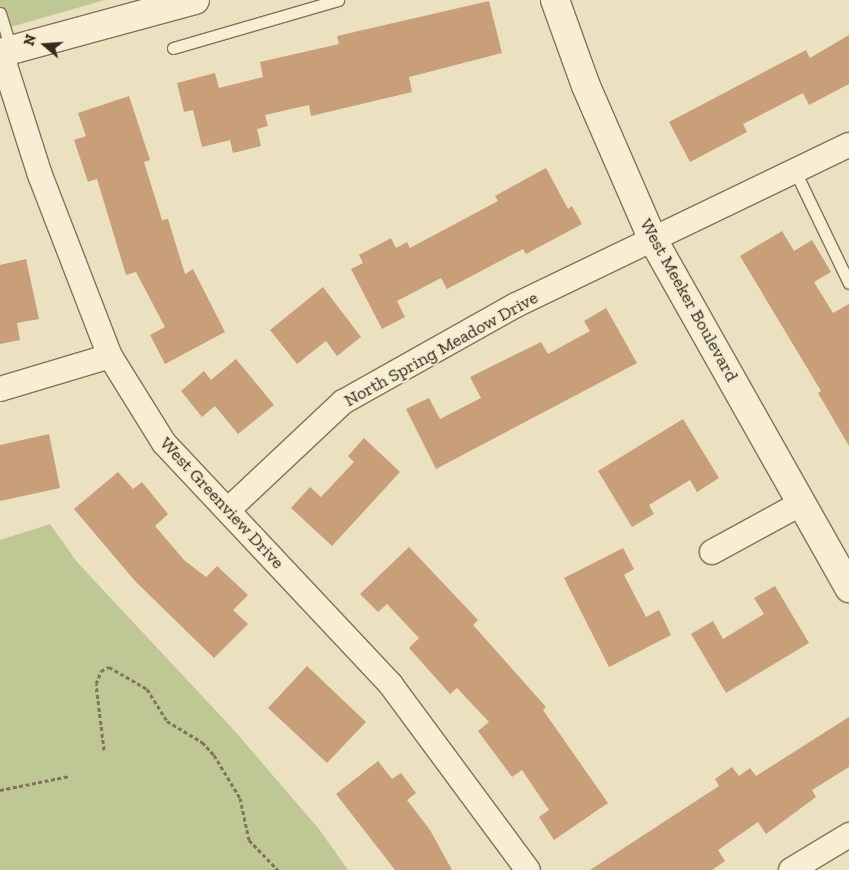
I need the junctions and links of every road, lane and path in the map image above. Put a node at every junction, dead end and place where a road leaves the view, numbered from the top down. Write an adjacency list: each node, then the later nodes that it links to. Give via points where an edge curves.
1 (195, 0): 7 (street)
2 (338, 0): 4 (lane)
3 (555, 0): 10 (street, West Meeker Boulevard, via 586,86)
4 (316, 3): 6 (lane)
5 (0, 13): 7 (lane)
6 (173, 48)
7 (4, 52): 12 (street, West Greenview Drive, via 40,175)
8 (849, 145): 9 (street, North Spring Meadow Drive)
9 (795, 171): 10 (street, North Spring Meadow Drive); 11 (lane)
10 (652, 238): 14 (street, West Meeker Boulevard); 15 (street, North Spring Meadow Drive, via 516,305 343,402)
11 (849, 282)
12 (110, 356): 13 (street); 15 (street, West Greenview Drive, via 164,443)
13 (0, 389)
14 (800, 504): 16 (street); 17 (street, West Meeker Boulevard)
15 (228, 510): 23 (street, West Greenview Drive, via 391,685)
16 (712, 552)
17 (849, 588)
18 (104, 750): 22 (path, via 96,684 100,671 109,667 147,689 167,720 202,742 214,756 240,798 249,840)
19 (70, 776): 20 (path)
20 (0, 790)
21 (849, 835): 24 (street)
22 (278, 870)
23 (528, 870)
24 (791, 870)

